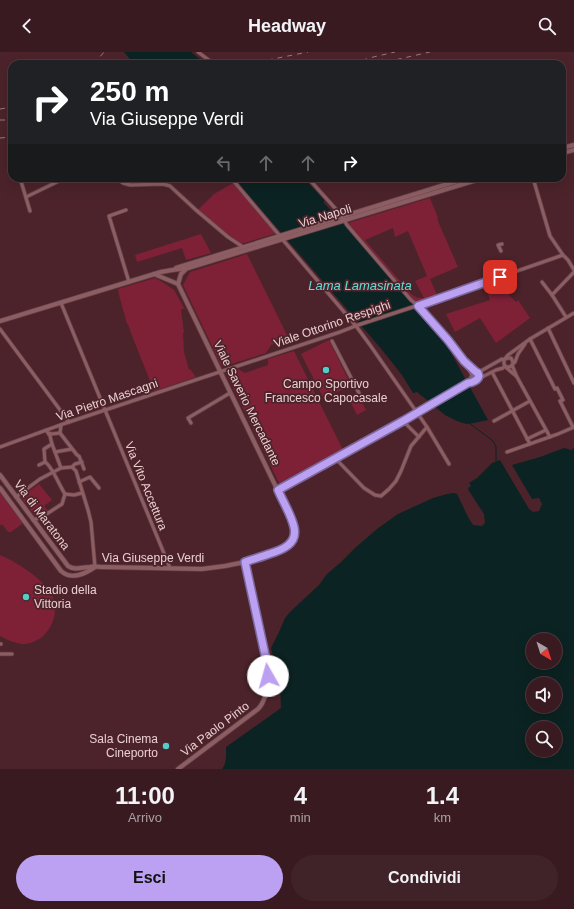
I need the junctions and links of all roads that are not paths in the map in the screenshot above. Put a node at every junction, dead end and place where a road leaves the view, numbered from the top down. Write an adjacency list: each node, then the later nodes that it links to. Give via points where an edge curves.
1 (198, 52): 2 (street)
2 (209, 60)
3 (21, 182): 12 (street)
4 (58, 182): 12 (street)
5 (122, 182): 11 (street, via 130,185)
6 (234, 182): 16 (street)
7 (311, 182): 15 (street)
8 (455, 182): 15 (main road, Via Napoli)
9 (469, 182): 15 (main road, Via Napoli)
10 (534, 182): 20 (street, via 550,236)
11 (163, 184): 18 (street, via 170,186)
12 (26, 197): 14 (street)
13 (126, 210): 25 (street, via 109,216)
14 (30, 211)
15 (342, 219): 16 (main road, Via Napoli); 30 (street)
16 (282, 238): 18 (main road, Via Napoli); 21 (main road, Via Napoli); 34 (street)
17 (500, 245): 19 (street)
18 (243, 247): 22 (main road, Via Napoli)
19 (501, 251)
20 (563, 255): 23 (street); 30 (street, Viale Ottorino Respighi)
21 (188, 268): 22 (main road, Via Napoli); 27 (main road, via 180,274)
22 (172, 270): 24 (main road, Via Napoli)
23 (574, 271): 28 (street)
24 (154, 274): 25 (main road, Via Napoli); 27 (main road)
25 (129, 282): 29 (main road, Via Napoli)
26 (542, 282): 28 (street)
27 (178, 284): 44 (main road, Viale Saverio Mercadante)
28 (552, 295): 32 (street)
29 (61, 303): 33 (main road, Via Napoli); 55 (street, Via Vito Accettura)
30 (417, 306): 34 (street, Viale Ottorino Respighi); 41 (street)
31 (574, 313): 32 (street)
32 (566, 317): 35 (street)
33 (0, 321)
34 (357, 326): 44 (street, Viale Ottorino Respighi); 57 (street)
35 (548, 328): 37 (street); 51 (street)
36 (0, 329): 59 (street)
37 (530, 340): 39 (street); 64 (street, via 555,389 557,388 563,400 560,401)
38 (332, 341): 53 (street)
39 (526, 342): 40 (street); 42 (street)
40 (505, 359): 42 (street, via 511,358); 43 (street); 45 (street)
41 (464, 361): 45 (street); 47 (street)
42 (513, 364): 43 (street); 48 (street)
43 (506, 366): 46 (street); 48 (street, via 507,370)
44 (220, 372): 52 (main road, Viale Saverio Mercadante); 55 (street, Via Pietro Mascagni)
45 (476, 372): 47 (street); 49 (street, via 479,375)
46 (492, 372): 49 (street); 56 (street)
47 (472, 376): 49 (street, via 473,379); 50 (street)
48 (517, 377): 54 (street)
49 (477, 379): 50 (street)
50 (468, 383): 57 (street)
51 (574, 383)
52 (230, 393): 61 (street, via 188,418); 90 (main road, Viale Saverio Mercadante)
53 (360, 395)
54 (530, 401): 56 (street); 65 (street)
55 (106, 410): 59 (street, Via Pietro Mascagni); 100 (street, Via Vito Accettura)
56 (512, 411): 60 (street); 70 (street)
57 (418, 412): 58 (street); 63 (street)
58 (403, 421): 68 (street); 77 (street)
59 (69, 422): 62 (street, Via Pietro Mascagni)
60 (494, 422)
61 (191, 423)
62 (61, 425): 66 (street, Via Pietro Mascagni); 67 (street)
63 (427, 427): 68 (street); 80 (street)
64 (574, 427): 69 (street)
65 (546, 430): 69 (street); 70 (street)
66 (47, 432): 67 (street); 71 (street); 73 (street, Via Pietro Mascagni)
67 (60, 433): 74 (street)
68 (419, 437): 77 (street, via 411,446 396,481 381,496 376,496 364,488)
69 (550, 437): 72 (street)
70 (527, 439): 72 (street)
71 (52, 444): 75 (street); 78 (street, via 44,449)
72 (530, 444): 76 (street)
73 (0, 447)
74 (72, 449): 75 (street); 79 (street)
75 (55, 452): 83 (street)
76 (507, 452)
77 (335, 458): 90 (street)
78 (45, 462): 81 (street); 85 (street, via 49,464)
79 (82, 462): 82 (street); 84 (street)
80 (449, 464)
81 (39, 465)
82 (72, 467): 83 (street); 87 (street)
83 (61, 468): 85 (street)
84 (84, 469)
85 (53, 473): 92 (street); 93 (street, via 40,479)
86 (0, 475): 93 (main road, Via di Maratona)
87 (79, 482): 89 (street, via 90,477); 91 (street)
88 (0, 488): 95 (main road, Via di Maratona)
89 (99, 488)
90 (278, 490): 96 (main road, Viale Saverio Mercadante, via 294,528 292,541)
91 (82, 493): 92 (street); 99 (street, via 91,522)
92 (65, 494): 94 (street, via 62,504)
93 (16, 497): 94 (main road, Via di Maratona)
94 (34, 520): 95 (main road); 98 (main road, Via di Maratona)
95 (27, 525): 101 (main road, Via di Maratona)
96 (280, 550): 97 (main road, Via Giuseppe Verdi)
97 (245, 562): 100 (main road, Via Giuseppe Verdi, via 202,569); 104 (main road, Via Paolo Pinto, via 267,666 263,703)
98 (68, 566): 99 (main road, Via Giuseppe Verdi, via 73,569)
99 (95, 567): 100 (main road, Via Giuseppe Verdi); 101 (main road, Via Giuseppe Verdi, via 73,576)
100 (170, 568)
101 (61, 571)
102 (0, 654): 103 (street)
103 (12, 654)
104 (178, 769)

